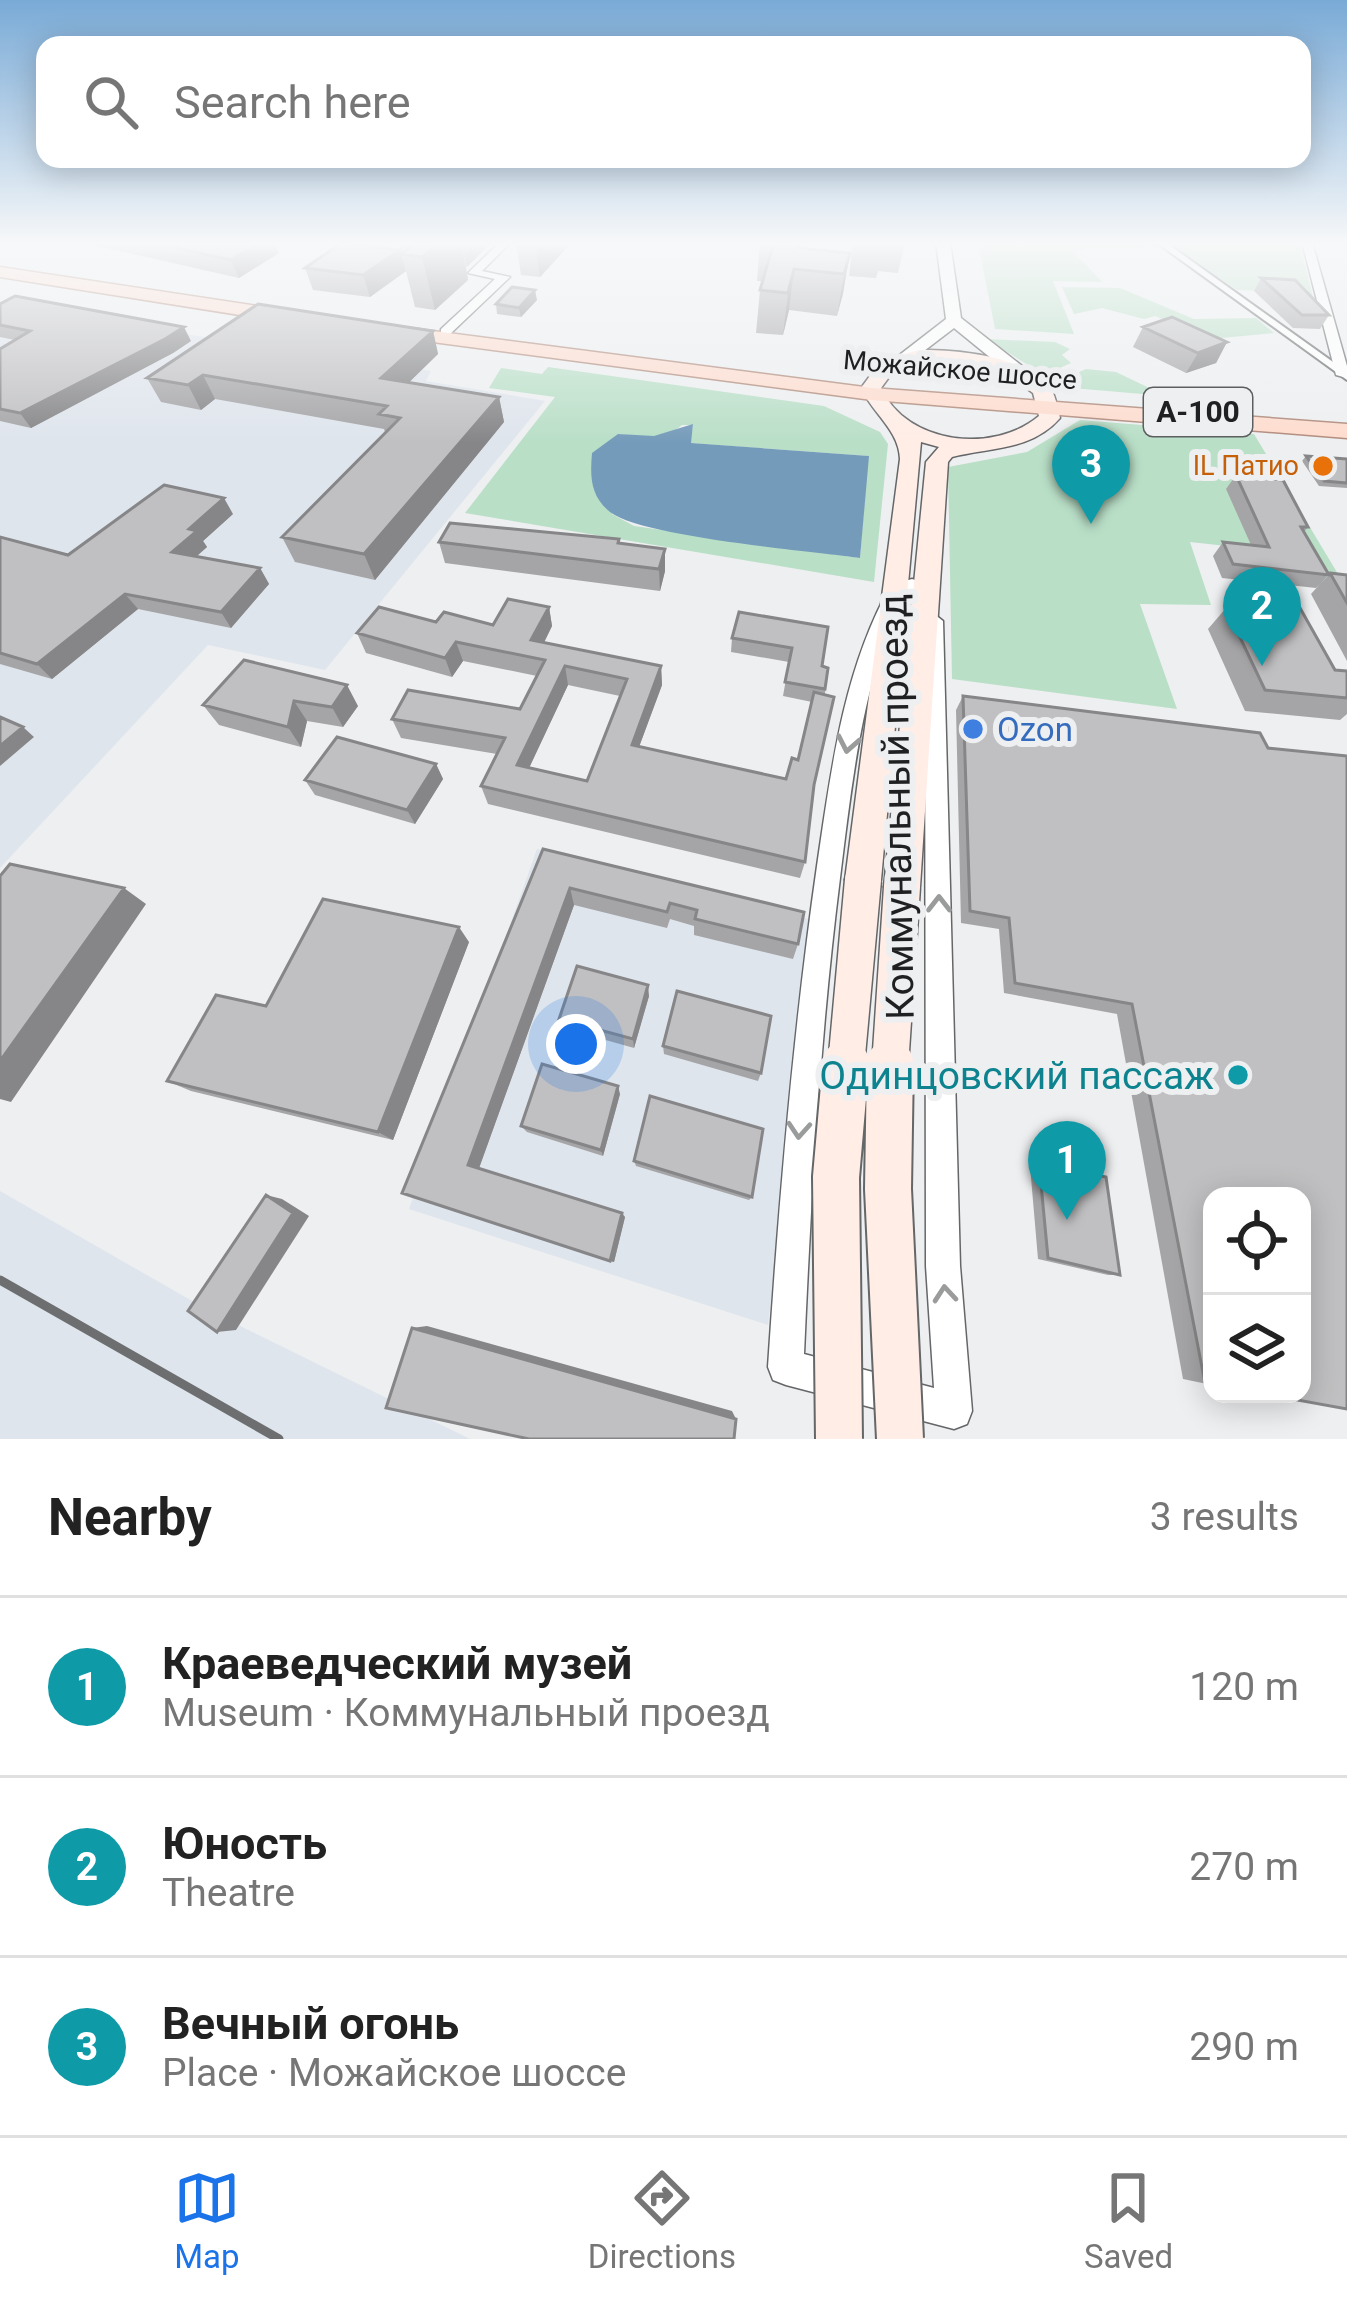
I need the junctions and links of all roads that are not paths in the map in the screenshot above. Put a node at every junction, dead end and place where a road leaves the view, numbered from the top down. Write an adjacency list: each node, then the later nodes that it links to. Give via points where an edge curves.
1 (261, 309): 6 (main road)
2 (469, 309): 8 (street)
3 (952, 309): 7 (street)
4 (1253, 309): 10 (street)
5 (1326, 309): 10 (street)
6 (318, 318)
7 (953, 320): 9 (street); 11 (street)
8 (445, 332): 12 (main road, Можайское шоссе / А-100); 12 (main road, Можайское шоссе / А-100, via 364,324)
9 (901, 360): 11 (main road, via 963,356); 12 (main road, via 878,373)
10 (1345, 376)
11 (1025, 377): 13 (main road)
12 (872, 391): 13 (main road, Можайское шоссе / А-100); 14 (main road)
13 (1049, 405): 15 (main road, Можайское шоссе / А-100); 16 (main road, via 1041,430)
14 (896, 423): 16 (main road); 17 (main road, Коммунальный проезд, via 910,442)
15 (1347, 427)
16 (974, 445): 18 (main road, Коммунальный проезд, via 940,456)
17 (902, 530): 18 (street); 20 (main road, Коммунальный проезд)
18 (932, 536): 19 (main road, Коммунальный проезд); 21 (street, via 940,546)
19 (928, 586): 20 (street); 21 (street, Коммунальный проезд); 22 (main road)
20 (895, 593): 21 (street, Коммунальный проезд, one-way to 21, via 869,653 848,739 826,890 804,1051 785,1367 955,1411 943,1266); 22 (main road)
21 (935, 639)
22 (882, 884): 23 (main road, bridge, via 836,1178); 24 (main road, bridge)
23 (839, 1439)
24 (900, 1439)

